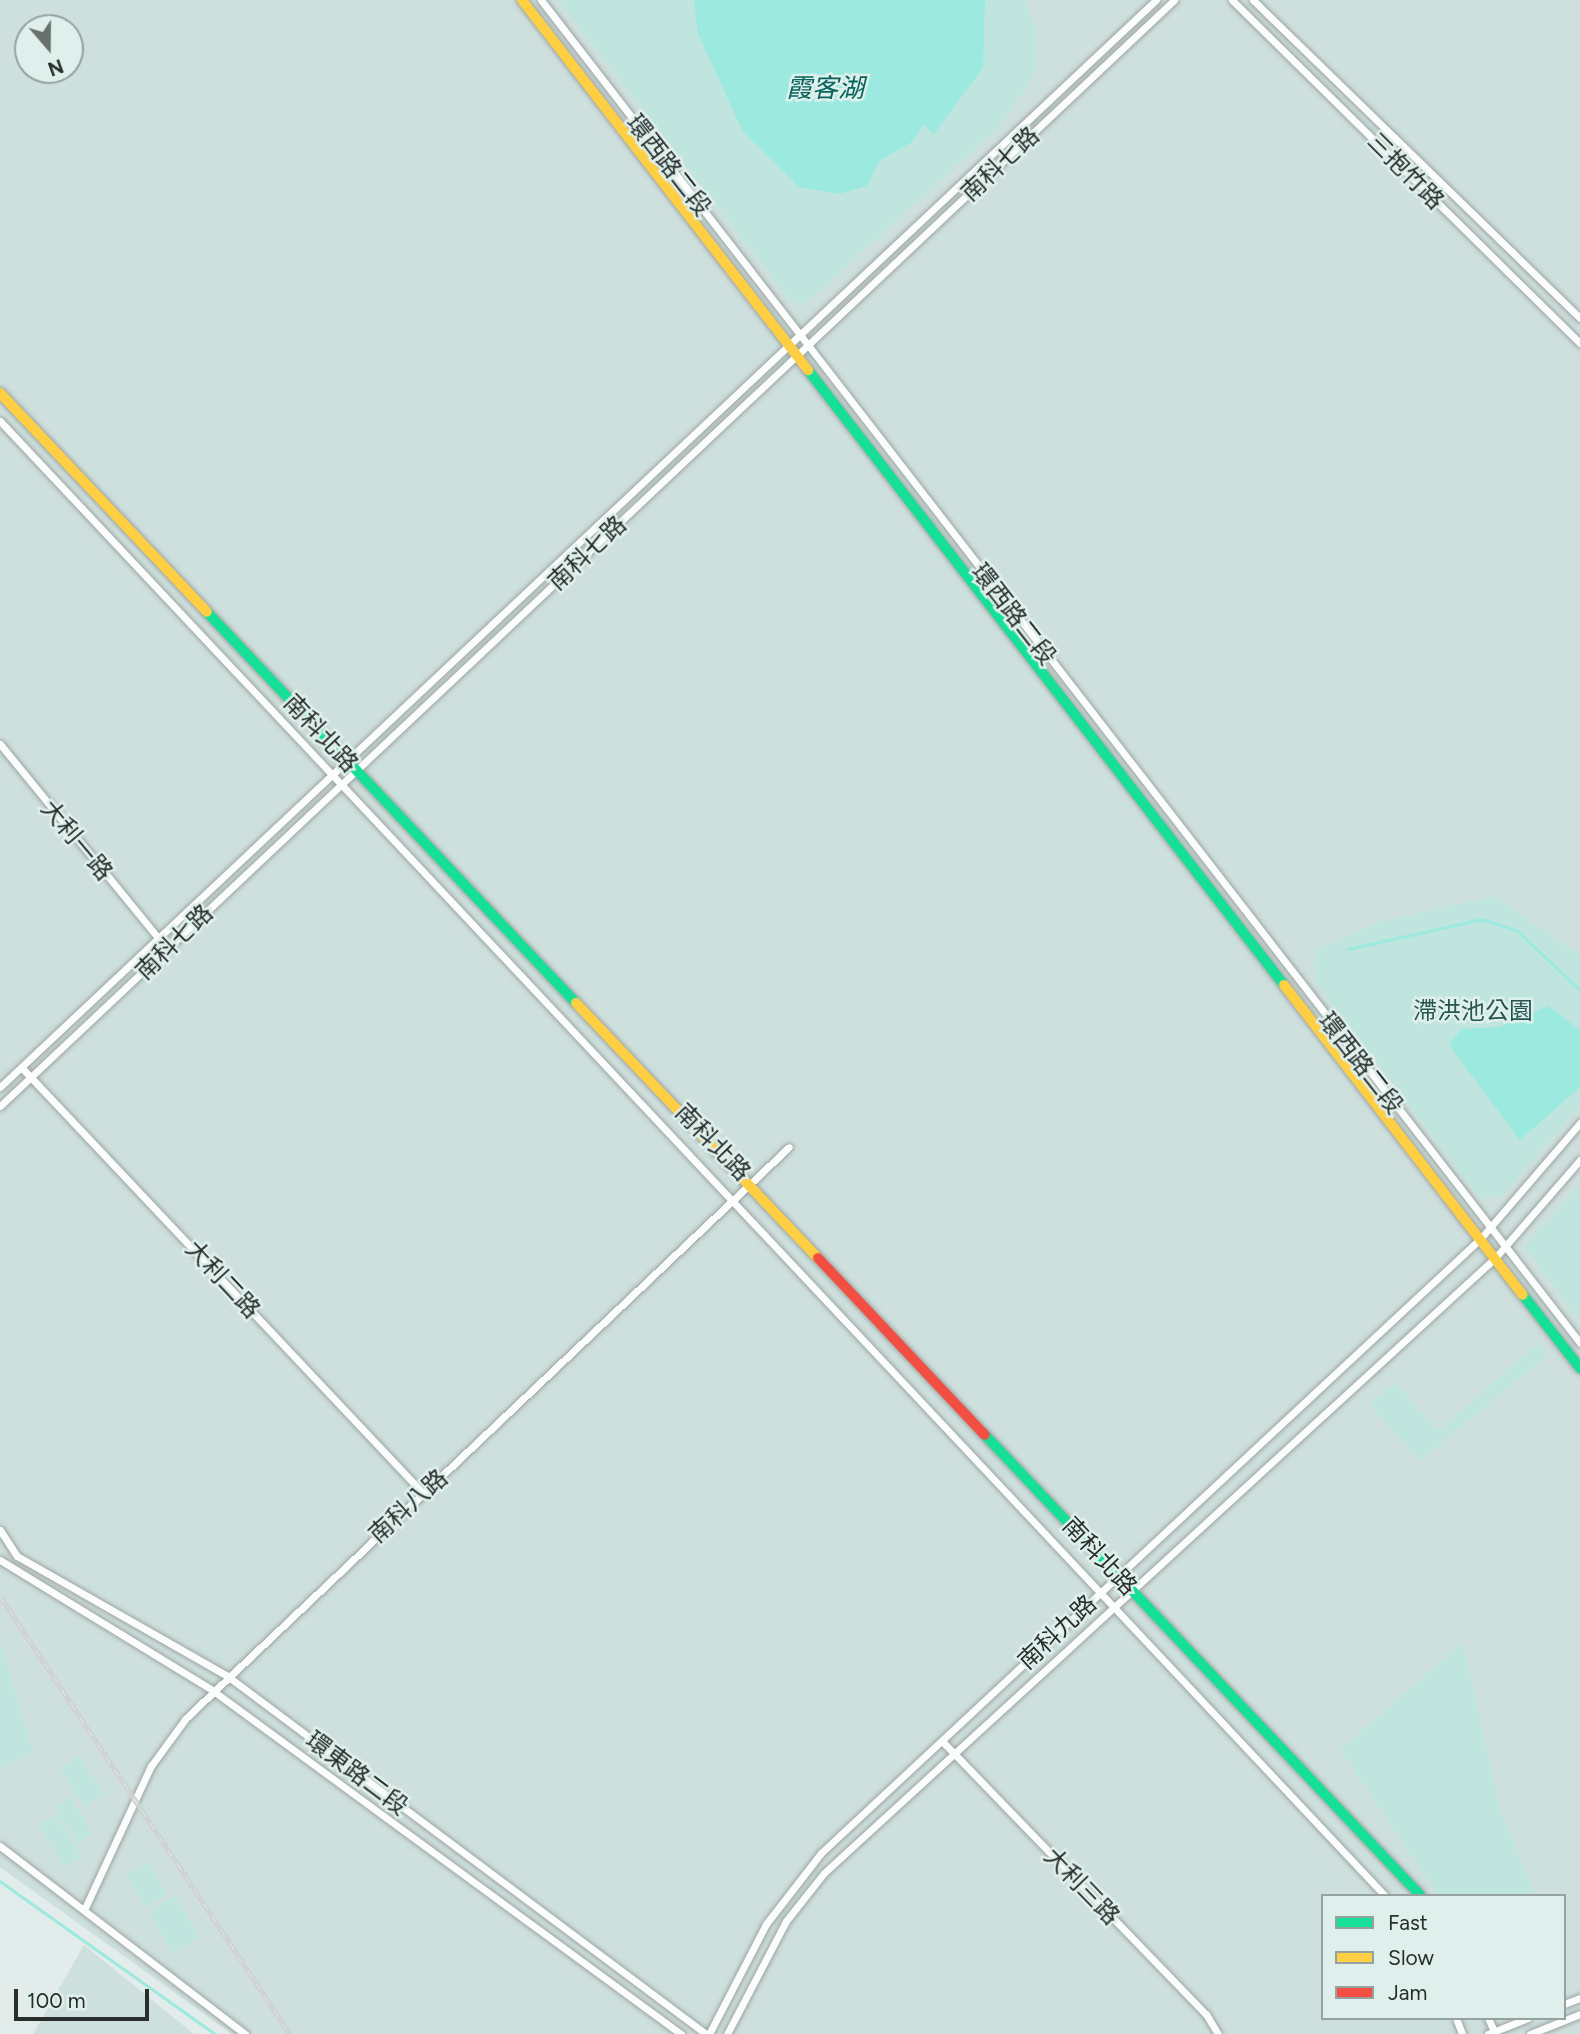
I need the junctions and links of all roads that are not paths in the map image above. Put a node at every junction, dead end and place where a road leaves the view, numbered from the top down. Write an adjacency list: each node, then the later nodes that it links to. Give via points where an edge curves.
1 (522, 0): 9 (street, 環西路二段)
2 (541, 0): 8 (street, 環西路二段)
3 (1156, 0): 8 (street, 南科七路)
4 (1174, 0): 11 (street, 南科七路)
5 (1232, 0): 10 (street, 三抱竹路)
6 (1253, 0): 7 (street, 三抱竹路)
7 (1580, 318)
8 (797, 332): 9 (street, 南科七路); 11 (street, 環西路二段)
9 (786, 343): 12 (street, 環西路二段); 16 (street, 南科七路)
10 (1580, 343)
11 (806, 344): 12 (street, 南科七路); 30 (street, 環西路二段)
12 (795, 354): 17 (street, 南科七路); 31 (street, 環西路二段)
13 (0, 393): 16 (street, 南科北路)
14 (0, 421): 18 (street, 南科北路)
15 (0, 744): 20 (street, 大利一路)
16 (346, 760): 17 (street, 南科北路); 18 (street, 南科七路)
17 (356, 770): 19 (street, 南科七路); 28 (street, 南科北路)
18 (331, 775): 19 (street, 南科北路); 20 (street, 南科七路)
19 (340, 784): 22 (street, 南科七路); 29 (street, 南科北路)
20 (156, 935): 21 (street, 南科七路)
21 (22, 1068): 22 (street, 大利二路); 23 (street, 南科七路)
22 (33, 1077): 24 (street, 南科七路); 36 (street, 大利二路)
23 (0, 1087)
24 (0, 1107)
25 (1580, 1124): 30 (street)
26 (789, 1147): 28 (street, 南科八路)
27 (1580, 1160): 32 (street)
28 (751, 1182): 29 (street, 南科八路); 39 (street, 南科北路)
29 (734, 1200): 36 (street, 南科八路); 41 (street, 南科北路)
30 (1490, 1227): 31 (street, 南科九路); 32 (street, 環西路二段)
31 (1481, 1238): 33 (street, 環西路二段); 39 (street, 南科九路)
32 (1504, 1246): 33 (street, 南科九路); 34 (street)
33 (1495, 1258): 35 (street); 40 (street, 南科九路)
34 (1580, 1343)
35 (1580, 1368)
36 (422, 1492): 43 (street, 南科八路)
37 (0, 1530): 43 (street, 環東路二段, via 17,1556)
38 (0, 1560): 44 (street, 環東路二段)
39 (1117, 1574): 40 (street, 南科北路); 41 (street, 南科九路)
40 (1131, 1589): 42 (street, 南科九路); 49 (street, 南科北路)
41 (1102, 1590): 42 (street, 南科北路); 45 (street, 南科九路)
42 (1116, 1602): 46 (street, 南科九路); 48 (street, 南科北路)
43 (226, 1675): 44 (street, 南科八路); 56 (street, 環東路二段)
44 (212, 1690): 50 (street, 南科八路, via 151,1766); 55 (street, 環東路二段)
45 (942, 1741): 46 (street, 大利三路); 56 (street, 南科九路, via 788,1890)
46 (951, 1751): 57 (street, 南科九路, via 814,1885 786,1921); 58 (street, 大利三路, via 1206,2014)
47 (0, 1846): 50 (street)
48 (1383, 1894)
49 (1419, 1894)
50 (85, 1908): 54 (street)
51 (1523, 2020): 53 (street)
52 (1565, 2020): 59 (street)
53 (1492, 2033)
54 (246, 2034)
55 (681, 2034)
56 (708, 2034)
57 (727, 2034)
58 (1218, 2034)
59 (1530, 2034)

